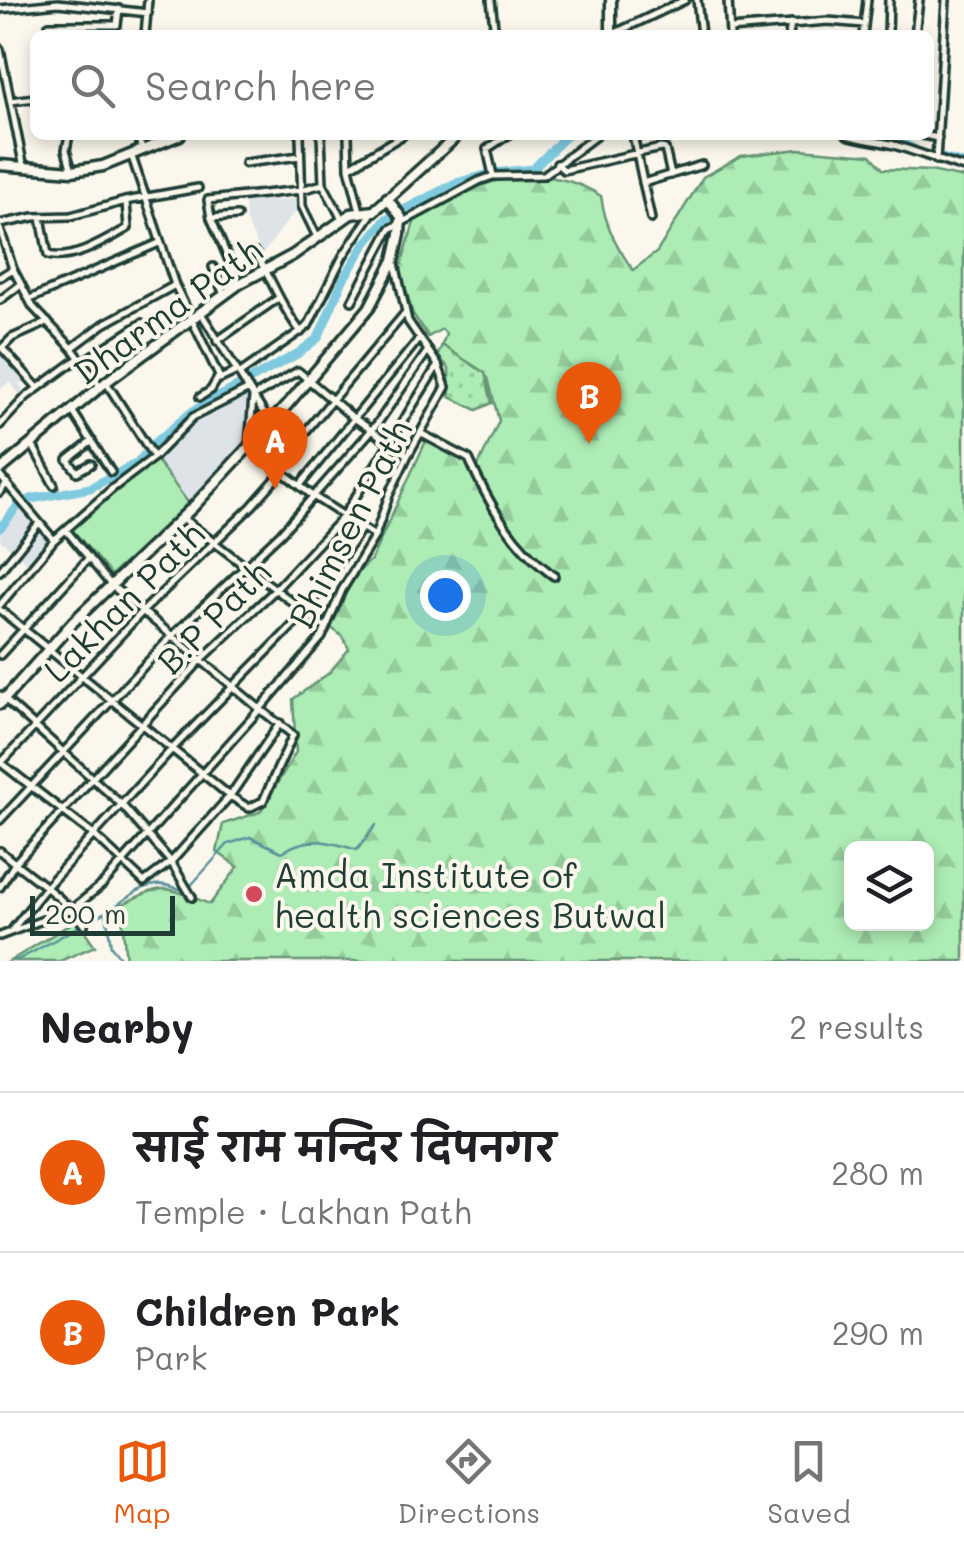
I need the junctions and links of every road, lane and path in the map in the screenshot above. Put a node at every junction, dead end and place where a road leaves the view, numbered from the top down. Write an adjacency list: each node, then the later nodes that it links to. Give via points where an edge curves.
1 (148, 0): 13 (street)
2 (491, 0): 18 (street)
3 (611, 0): 19 (street)
4 (686, 0): 20 (street)
5 (697, 0): 21 (street)
6 (728, 0): 22 (street)
7 (867, 0): 15 (street)
8 (890, 0): 26 (street)
9 (918, 0): 27 (street)
10 (946, 0): 32 (street)
11 (119, 8): 12 (street); 13 (street); 16 (street, via 116,25)
12 (0, 9)
13 (148, 13): 17 (street)
14 (791, 24): 15 (street); 23 (street); 24 (street)
15 (864, 24): 25 (street)
16 (49, 25)
17 (146, 30)
18 (494, 30)
19 (611, 30)
20 (622, 30)
21 (700, 30)
22 (730, 30)
23 (745, 30)
24 (790, 30)
25 (863, 30)
26 (888, 30)
27 (915, 30)
28 (0, 49): 30 (street)
29 (30, 99): 30 (street)
30 (11, 101): 54 (street)
31 (934, 137): 32 (street)
32 (938, 138): 49 (street)
33 (67, 140): 57 (street)
34 (139, 140): 45 (street)
35 (168, 140): 45 (street)
36 (300, 140): 47 (street)
37 (321, 140): 61 (street)
38 (348, 140): 55 (street)
39 (394, 140): 55 (street)
40 (453, 140): 66 (street)
41 (500, 140): 59 (street, via 487,149)
42 (590, 140): 51 (street)
43 (634, 140): 46 (street)
44 (865, 140): 49 (street)
45 (142, 151): 48 (street)
46 (637, 155): 51 (street, via 564,170); 58 (street, via 665,148); 60 (street)
47 (300, 156): 50 (street); 63 (street)
48 (132, 157): 57 (street); 64 (street)
49 (936, 160): 56 (street)
50 (246, 162)
51 (557, 164): 59 (street, via 544,175)
52 (702, 166): 58 (street)
53 (0, 167): 54 (street)
54 (24, 168): 57 (street)
55 (350, 168): 67 (street)
56 (964, 168)
57 (72, 171)
58 (671, 175): 60 (street)
59 (493, 176): 73 (street)
60 (643, 183): 74 (street)
61 (322, 184): 63 (street); 72 (street)
62 (198, 188): 64 (street)
63 (301, 190): 71 (street, via 208,200); 76 (street)
64 (143, 198): 65 (street); 77 (street)
65 (125, 201): 70 (street); 70 (street, via 128,228 52,258)
66 (390, 202): 68 (street); 73 (street)
67 (360, 211): 68 (street, Dharma Path); 72 (street, Dharma Path)
68 (374, 211): 99 (street)
69 (237, 216): 71 (street)
70 (41, 217): 75 (street)
71 (210, 218): 86 (street)
72 (342, 219): 76 (street, Dharma Path)
73 (401, 219): 81 (street); 93 (street)
74 (650, 219)
75 (0, 226): 78 (street)
76 (318, 237): 83 (street, Dharma Path)
77 (158, 243): 88 (street); 92 (street)
78 (10, 254): 80 (street); 84 (street)
79 (255, 254): 83 (street)
80 (0, 258)
81 (394, 260): 95 (street); 109 (street, via 369,308)
82 (213, 267): 89 (street)
83 (265, 268): 86 (street, Dharma Path); 90 (street)
84 (14, 269): 85 (street); 87 (street)
85 (0, 276)
86 (239, 284): 89 (street, Dharma Path)
87 (20, 285): 91 (street); 92 (street)
88 (175, 286): 96 (street); 103 (street)
89 (224, 295): 94 (street, Dharma Path)
90 (277, 299): 99 (street); 101 (street)
91 (0, 300)
92 (30, 300): 97 (street)
93 (352, 301)
94 (200, 313): 96 (street, Dharma Path); 101 (street)
95 (405, 313): 100 (street); 115 (street, Lakhan Path)
96 (190, 321): 108 (street); 110 (street, Dharma Path)
97 (48, 322): 102 (street); 103 (street)
98 (142, 323): 105 (street)
99 (301, 332): 107 (street)
100 (418, 339): 104 (street); 117 (street)
101 (216, 341): 107 (street)
102 (1, 347): 111 (street)
103 (72, 348): 105 (street)
104 (427, 352): 106 (street); 120 (street)
105 (80, 360): 110 (street); 111 (street)
106 (438, 365): 121 (street, Bhimsen Path, via 446,387); 123 (street, B.P Path)
107 (239, 374): 108 (street); 112 (street)
108 (220, 379): 113 (street)
109 (307, 380): 114 (street, via 296,370); 115 (street); 119 (street)
110 (104, 384): 116 (street, Dharma Path); 126 (street)
111 (38, 388): 118 (street)
112 (249, 389): 114 (street); 126 (street, via 193,418)
113 (200, 397)
114 (253, 397): 119 (street); 125 (street)
115 (332, 398): 117 (street); 129 (street, Lakhan Path)
116 (74, 412): 122 (street); 124 (street, Dharma Path)
117 (356, 418): 120 (street); 134 (street)
118 (1, 420)
119 (270, 423): 125 (street)
120 (371, 429): 123 (street); 136 (street)
121 (422, 434): 127 (street, Bhimsen Path); 148 (street, via 469,459 511,536)
122 (92, 440): 128 (street, via 68,460 75,472); 130 (street)
123 (388, 442): 127 (street); 138 (street, B.P Path)
124 (32, 446): 131 (street, Dharma Path); 133 (street)
125 (249, 446): 129 (street); 137 (street)
126 (152, 455): 140 (street)
127 (408, 456): 142 (street, Bhimsen Path)
128 (91, 464)
129 (278, 471): 134 (street); 144 (street, Lakhan Path)
130 (111, 472)
131 (0, 473): 132 (street)
132 (6, 483): 135 (street); 139 (street)
133 (54, 485)
134 (300, 485): 136 (street)
135 (0, 492)
136 (313, 496): 138 (street); 146 (street)
137 (181, 517): 144 (street); 149 (street)
138 (343, 517): 141 (street); 150 (street, B.P Path)
139 (40, 522): 143 (street); 147 (street)
140 (66, 530): 143 (street); 145 (street)
141 (361, 530): 142 (street); 153 (street)
142 (376, 536): 154 (street, Bhimsen Path)
143 (54, 540): 151 (street)
144 (214, 543): 146 (street); 152 (street, Lakhan Path)
145 (88, 559): 149 (street); 155 (street)
146 (246, 566): 150 (street); 156 (street)
147 (0, 571)
148 (554, 576)
149 (110, 585): 152 (street); 157 (street)
150 (275, 590): 153 (street); 159 (street, B.P Path)
151 (0, 608): 155 (street)
152 (142, 612): 156 (street); 160 (street, Lakhan Path)
153 (306, 612): 154 (street); 161 (street)
154 (326, 628): 164 (street, Bhimsen Path)
155 (23, 630): 157 (street); 158 (street)
156 (172, 637): 159 (street); 163 (street)
157 (49, 650): 160 (street); 162 (street)
158 (0, 655)
159 (201, 660): 161 (street); 166 (street, B.P Path)
160 (82, 676): 163 (street); 167 (street, Lakhan Path)
161 (230, 687): 164 (street); 168 (street)
162 (2, 699): 167 (street)
163 (111, 700): 166 (street); 169 (street)
164 (260, 709): 165 (street); 171 (street, Bhimsen Path)
165 (280, 722): 174 (street); 174 (street, via 293,739 263,802 249,808)
166 (142, 725): 168 (street); 172 (street, B.P Path)
167 (35, 726): 169 (street); 170 (street, Lakhan Path)
168 (172, 749): 171 (street); 175 (street)
169 (64, 754): 172 (street); 173 (street)
170 (0, 764): 173 (street)
171 (204, 775): 174 (street); 179 (street, Bhimsen Path)
172 (92, 780): 175 (street); 176 (street, B.P Path)
173 (31, 788): 176 (street); 177 (street)
174 (230, 796): 182 (street)
175 (122, 804): 178 (street); 179 (street)
176 (63, 813): 178 (street); 183 (street, B.P Path)
177 (0, 820)
178 (95, 836): 181 (street); 185 (street)
179 (149, 836): 181 (street, Bhimsen Path); 182 (street)
180 (0, 852): 183 (street)
181 (125, 861): 182 (street, via 144,882); 187 (street, Bhimsen Path)
182 (171, 862): 186 (street)
183 (15, 863): 184 (street, B.P Path); 185 (street)
184 (0, 886)
185 (47, 886): 187 (street); 189 (street)
186 (192, 897)
187 (72, 909): 188 (street); 189 (street)
188 (84, 925)
189 (12, 931): 190 (street)
190 (0, 936)

